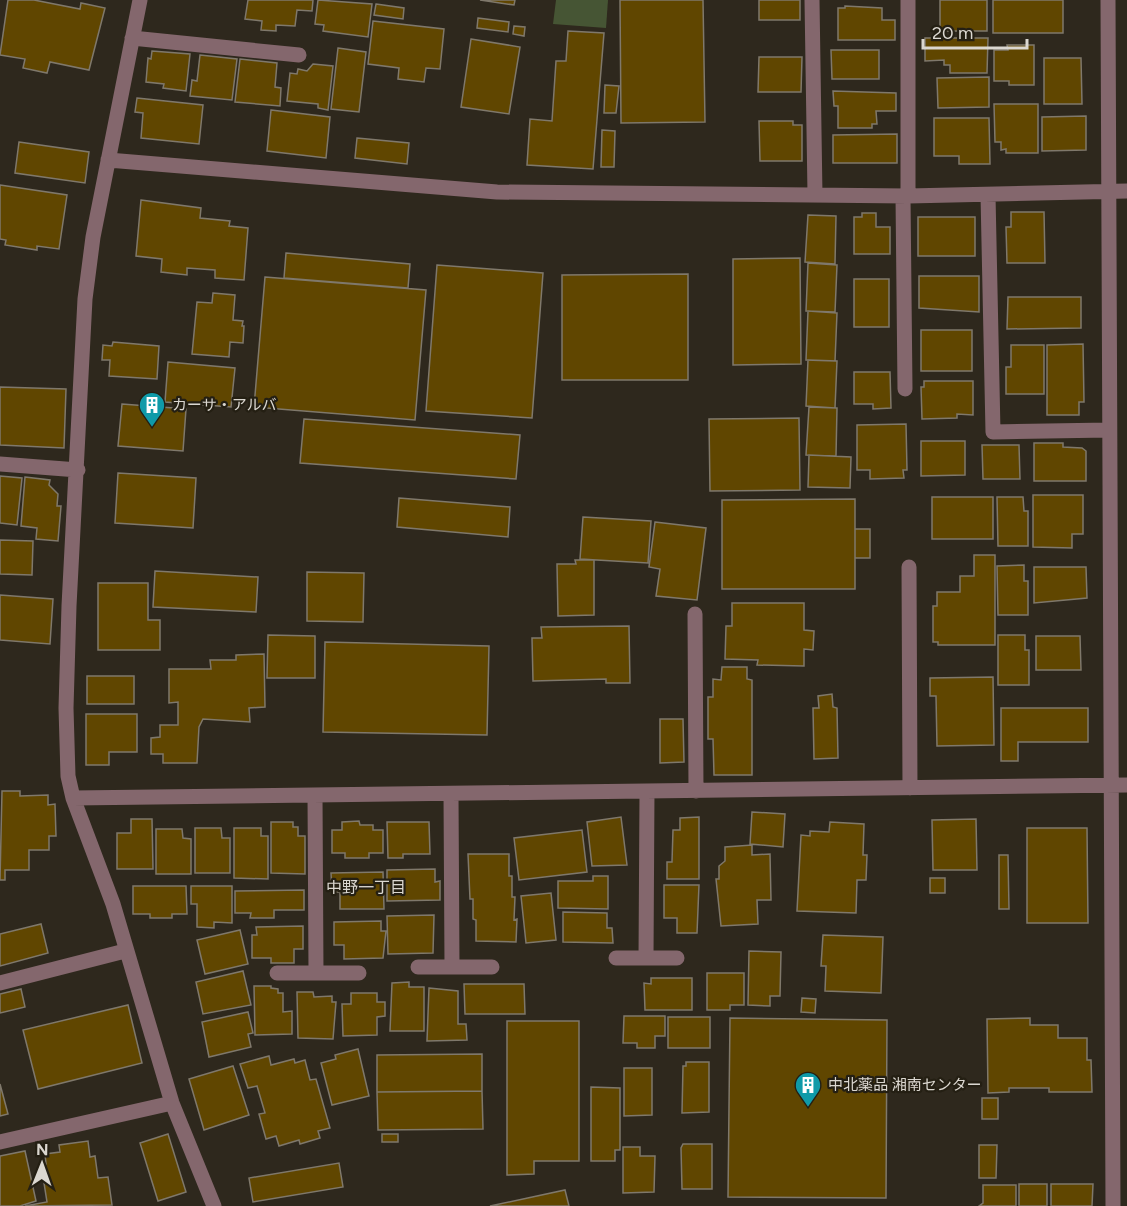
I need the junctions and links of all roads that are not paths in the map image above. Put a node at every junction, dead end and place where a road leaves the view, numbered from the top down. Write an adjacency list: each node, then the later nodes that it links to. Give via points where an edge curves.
1 (140, 0): 5 (street)
2 (812, 0): 10 (street)
3 (908, 0): 12 (street)
4 (1107, 0): 9 (street)
5 (132, 38): 6 (street); 7 (street)
6 (298, 56)
7 (108, 160): 10 (street, via 497,192); 16 (street, via 85,299)
8 (1127, 191): 9 (street)
9 (1108, 192): 11 (street); 14 (street)
10 (815, 195): 12 (street)
11 (988, 195): 12 (street); 14 (street, via 993,432)
12 (905, 196): 13 (street)
13 (905, 388)
14 (1109, 430): 20 (street)
15 (0, 464): 16 (street)
16 (78, 470): 26 (street, via 66,708 68,776)
17 (909, 567): 21 (street)
18 (695, 614): 23 (street)
19 (1127, 784): 20 (street)
20 (1110, 785): 21 (street); 41 (street)
21 (910, 788): 23 (street)
22 (647, 791): 23 (street); 24 (street); 29 (street)
23 (696, 791)
24 (451, 794): 25 (street); 32 (street)
25 (315, 795): 26 (street); 35 (street)
26 (73, 798): 27 (street, via 113,904)
27 (124, 951): 37 (street); 38 (street)
28 (616, 958): 29 (street)
29 (646, 958): 30 (street)
30 (677, 958)
31 (418, 967): 32 (street)
32 (452, 967): 33 (street)
33 (492, 967)
34 (277, 973): 35 (street)
35 (316, 973): 36 (street)
36 (359, 973)
37 (0, 983)
38 (172, 1103): 39 (street); 40 (street)
39 (0, 1142)
40 (214, 1206)
41 (1113, 1206)

